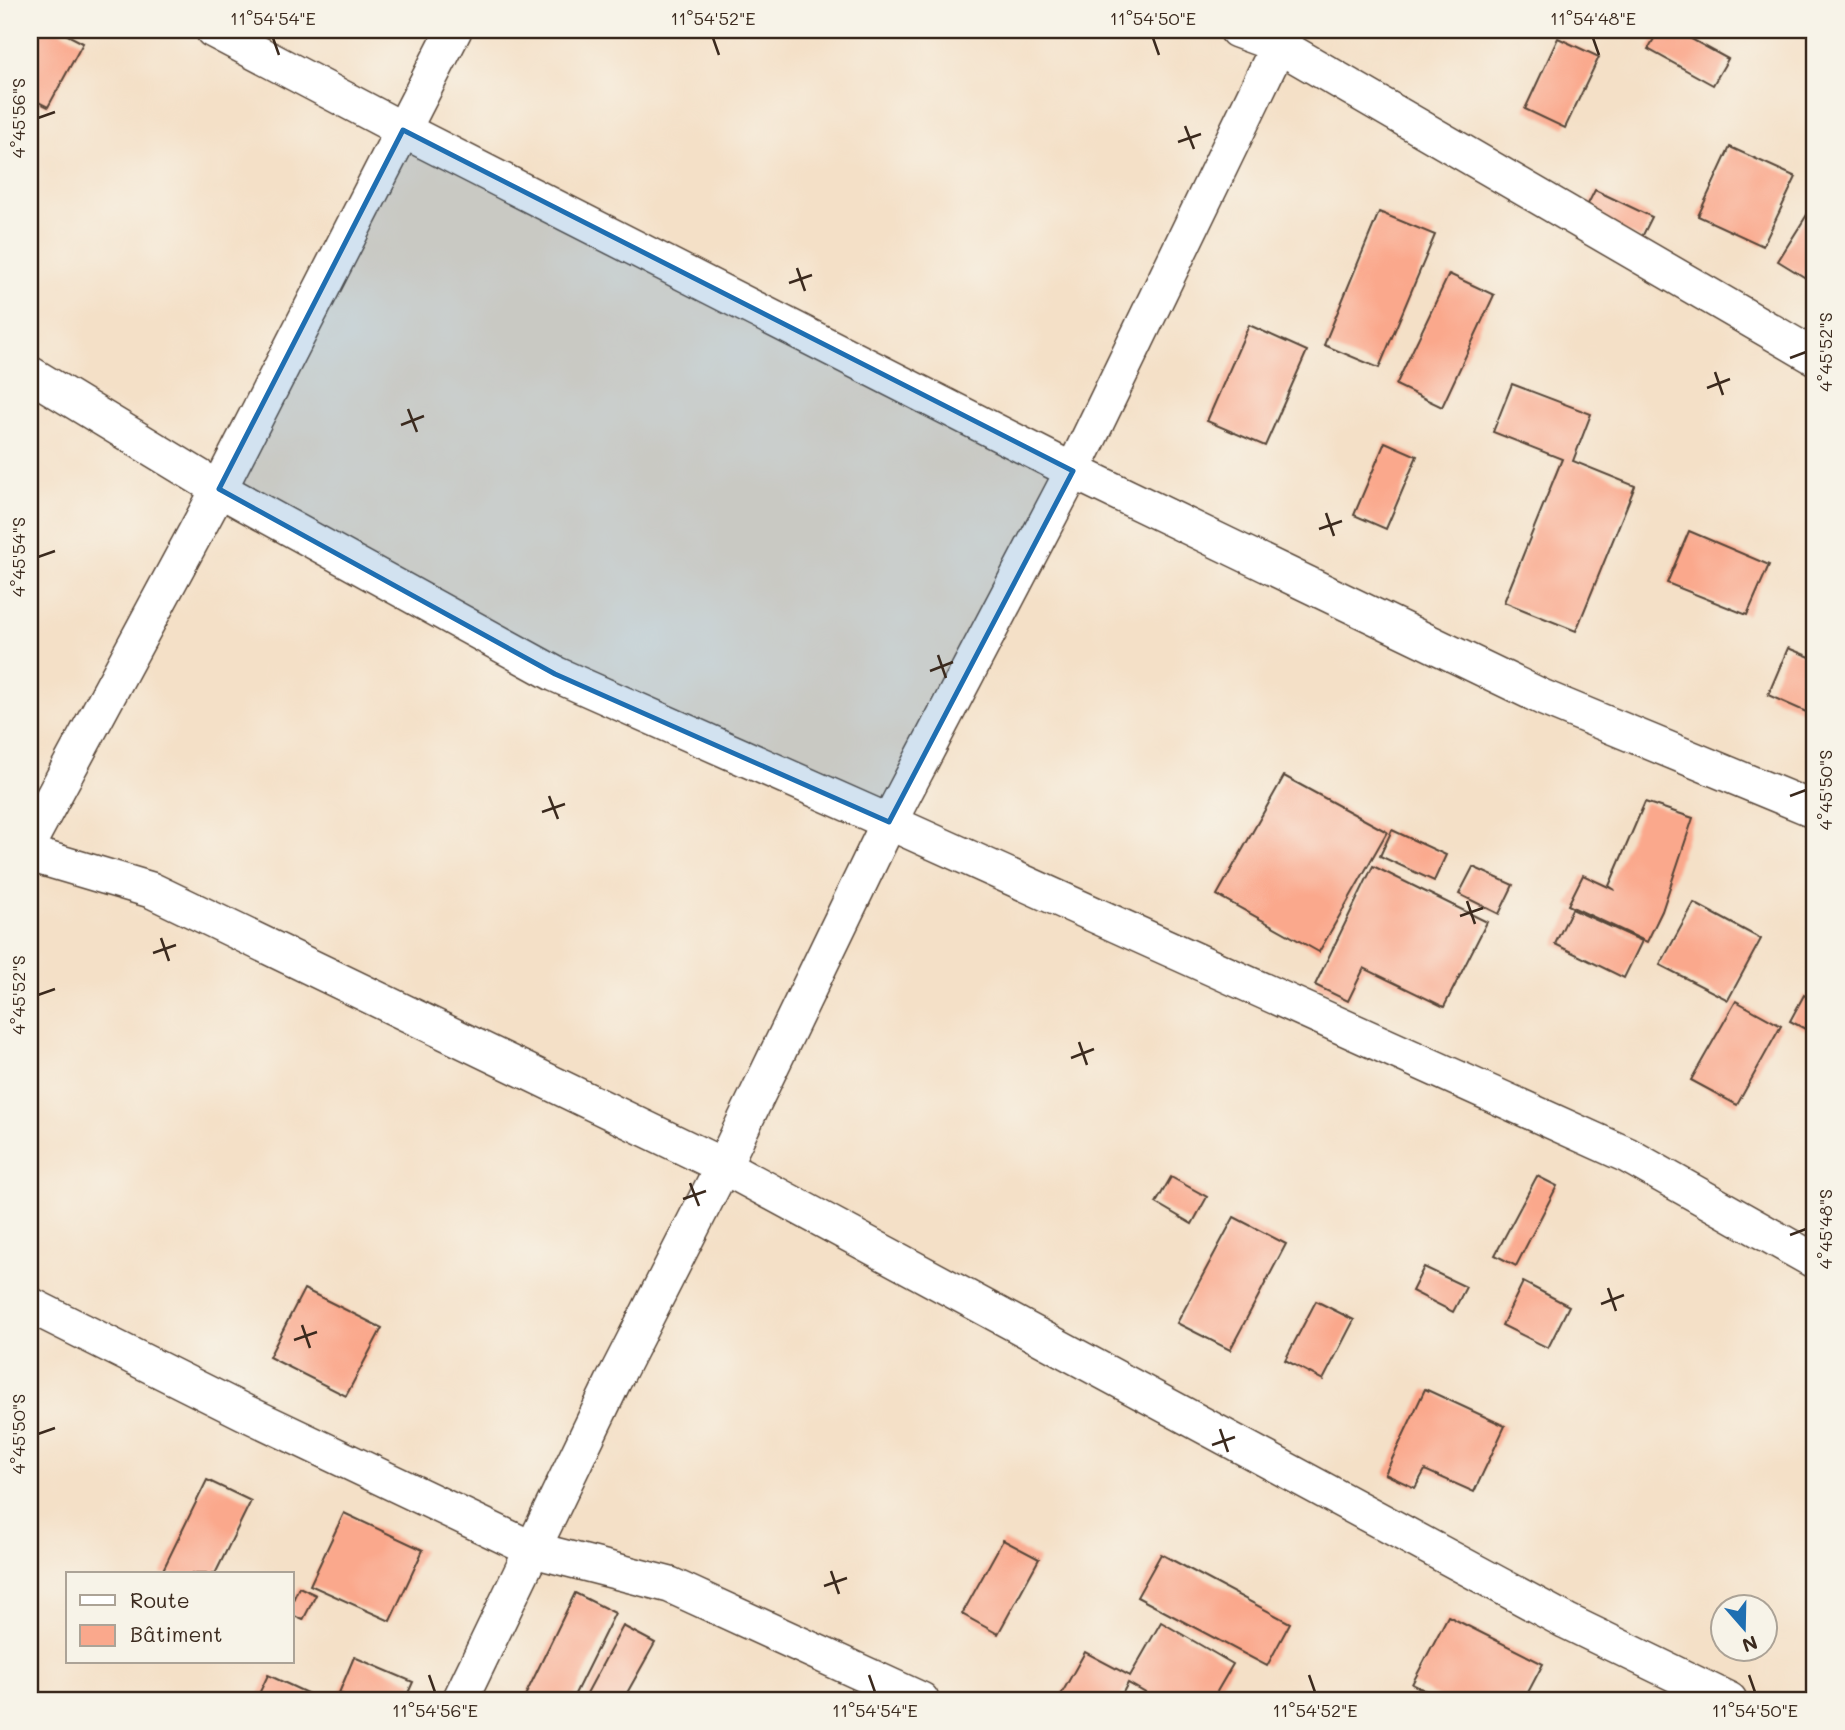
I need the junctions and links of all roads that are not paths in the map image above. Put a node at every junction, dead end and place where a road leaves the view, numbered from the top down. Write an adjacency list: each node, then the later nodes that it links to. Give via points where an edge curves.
1 (213, 30): 5 (street)
2 (454, 30): 5 (street)
3 (1237, 30): 4 (street)
4 (1282, 37): 6 (street); 8 (street)
5 (403, 130): 8 (street); 9 (street)
6 (1815, 357)
7 (30, 374): 9 (street)
8 (1073, 471): 10 (street, via 1544,698); 11 (street)
9 (219, 489): 11 (street, via 555,674); 12 (street)
10 (1815, 810)
11 (889, 822): 14 (street); 15 (street, via 1627,1155)
12 (30, 840)
13 (30, 854): 14 (street, via 151,890)
14 (723, 1166): 17 (street); 20 (street, via 1554,1615)
15 (1815, 1261)
16 (30, 1305): 17 (street, via 256,1419)
17 (534, 1550): 18 (street); 19 (street, via 670,1585)
18 (460, 1700)
19 (920, 1700)
20 (1728, 1700)

